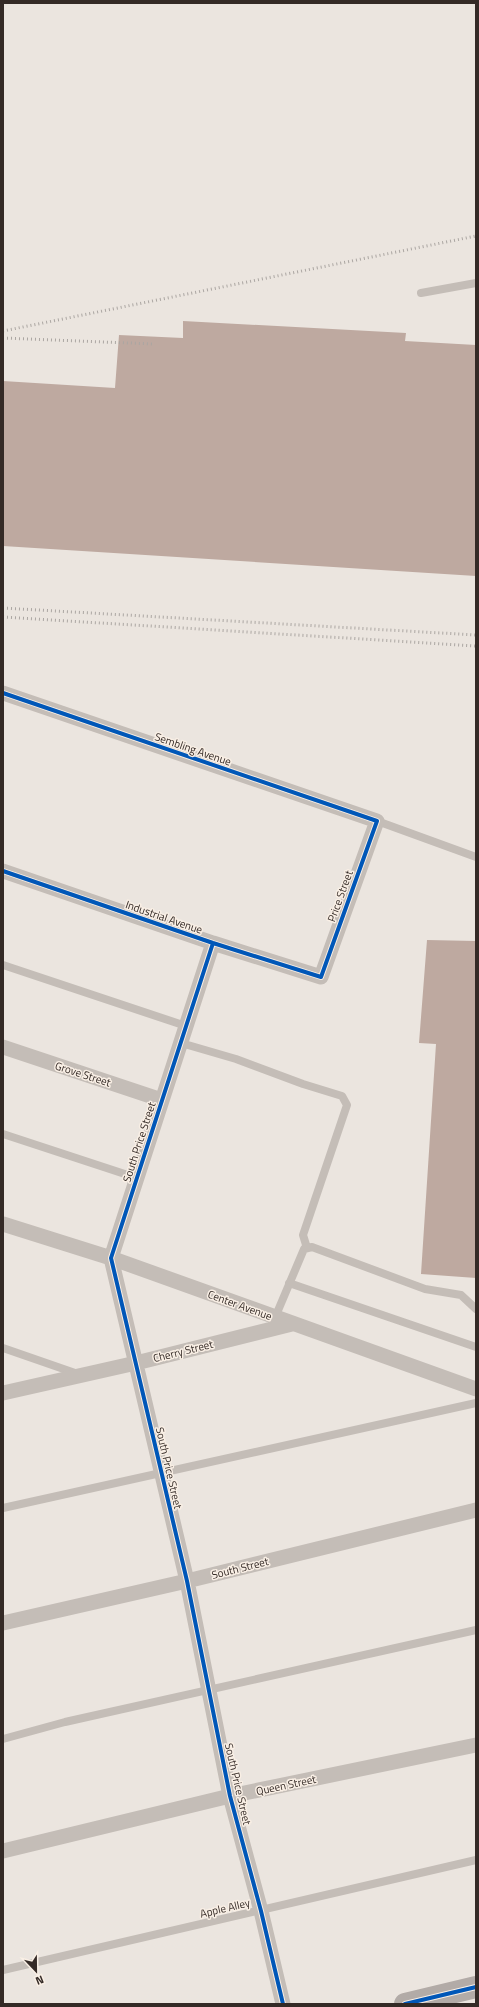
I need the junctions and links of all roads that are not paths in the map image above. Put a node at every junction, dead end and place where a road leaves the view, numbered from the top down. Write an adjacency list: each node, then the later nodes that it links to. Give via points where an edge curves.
1 (476, 283): 2 (lane)
2 (421, 293)
3 (3, 693): 4 (street, Sembling Avenue)
4 (376, 821): 5 (lane); 9 (street, Price Street)
5 (476, 857)
6 (3, 871): 7 (street, Industrial Avenue)
7 (213, 943): 9 (street, Industrial Avenue); 10 (street, South Price Street)
8 (3, 965): 10 (lane)
9 (321, 977)
10 (186, 1026): 11 (street, South Price Street)
11 (181, 1042): 13 (street, South Price Street); 17 (lane, via 342,1096 347,1105 303,1235)
12 (3, 1047): 13 (street, Grove Street)
13 (162, 1100): 15 (street, South Price Street)
14 (3, 1134): 15 (lane)
15 (137, 1178): 18 (street, South Price Street)
16 (3, 1224): 18 (street, Center Avenue)
17 (307, 1248): 19 (lane, via 304,1249); 20 (lane, via 312,1247 425,1289 461,1295)
18 (111, 1258): 21 (street, Center Avenue); 24 (street, South Price Street)
19 (289, 1283): 21 (lane); 22 (lane)
20 (476, 1309)
21 (273, 1323): 24 (street, Cherry Street); 26 (street, Center Avenue, via 292,1324)
22 (476, 1347)
23 (3, 1348): 25 (lane)
24 (136, 1363): 25 (street, Cherry Street); 29 (street, South Price Street)
25 (81, 1376): 27 (street, Cherry Street)
26 (476, 1389)
27 (3, 1393)
28 (476, 1402): 29 (lane)
29 (161, 1472): 30 (lane); 32 (street, South Price Street)
30 (3, 1508)
31 (476, 1510): 32 (street, South Street)
32 (187, 1581): 33 (street, South Street); 35 (street, South Price Street)
33 (3, 1623)
34 (476, 1630): 35 (lane)
35 (209, 1690): 36 (lane, via 65,1722); 38 (street, South Price Street)
36 (3, 1739)
37 (476, 1745): 38 (street, Queen Street)
38 (230, 1796): 39 (street, Queen Street); 41 (street, South Price Street)
39 (3, 1851)
40 (476, 1860): 41 (lane, Apple Alley)
41 (261, 1911): 42 (lane, Apple Alley); 44 (street, South Price Street)
42 (3, 1970)
43 (476, 1987): 45 (main road)
44 (283, 2004)
45 (405, 2004)

